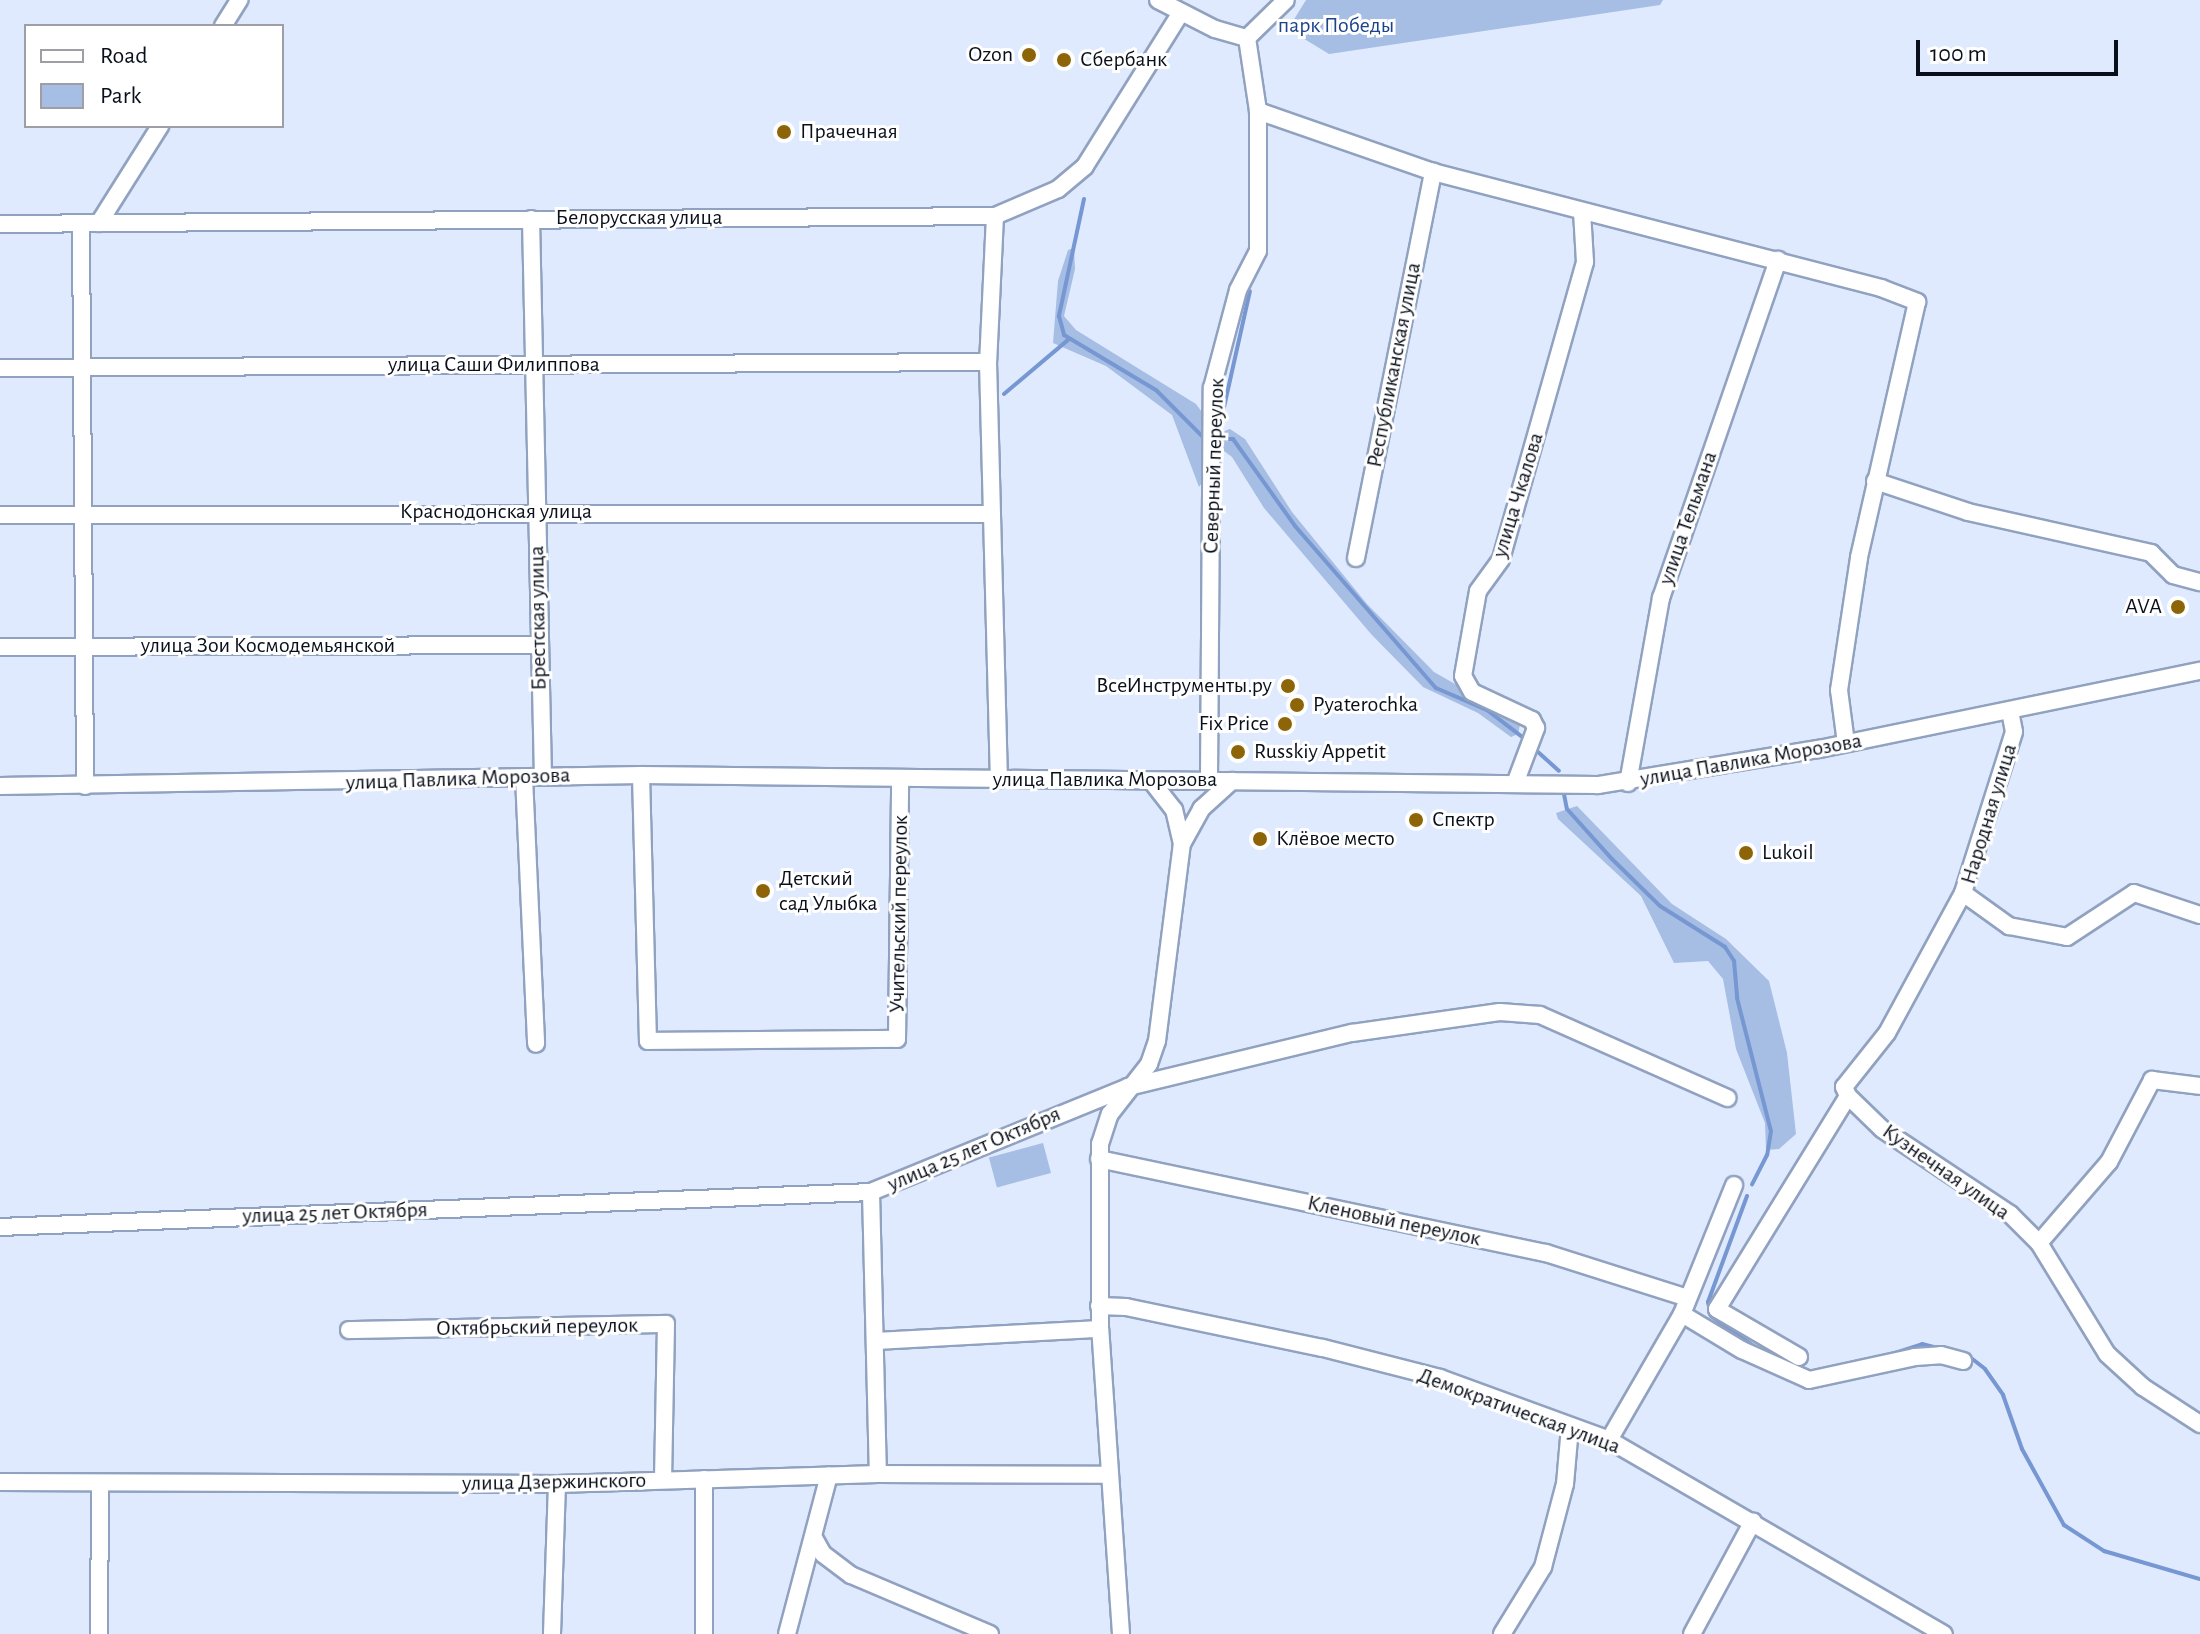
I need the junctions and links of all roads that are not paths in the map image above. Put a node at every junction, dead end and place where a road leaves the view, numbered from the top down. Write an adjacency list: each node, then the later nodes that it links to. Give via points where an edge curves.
1 (239, 0): 5 (street)
2 (1158, 0): 4 (street)
3 (1286, 0): 6 (street)
4 (1180, 14): 6 (street); 11 (street, Белорусская улица, via 1085,166 1058,189)
5 (224, 24)
6 (1247, 38): 7 (street, Северный переулок)
7 (1258, 111): 9 (street); 39 (street, Северный переулок, via 1258,251 1238,290 1212,388)
8 (159, 128): 13 (street)
9 (1433, 172): 10 (street); 26 (street, Республиканская улица)
10 (1582, 211): 16 (street); 42 (street, улица Чкалова, via 1585,262 1501,559 1478,591 1463,676 1472,692 1532,720 1536,728)
11 (995, 216): 12 (street, Белорусская улица); 17 (street)
12 (531, 219): 13 (street, Белорусская улица); 18 (street, Брестская улица)
13 (99, 223): 15 (street, Белорусская улица)
14 (0, 224): 15 (street, Белорусская улица)
15 (81, 224): 19 (street)
16 (1778, 260): 21 (street, via 1917,302); 43 (street, улица Тельмана, via 1661,598)
17 (988, 362): 18 (street, улица Саши Филиппова); 24 (street)
18 (533, 365): 19 (street, улица Саши Филиппова); 22 (street, Брестская улица)
19 (86, 367): 20 (street, улица Саши Филиппова); 23 (street)
20 (0, 368)
21 (1875, 481): 27 (street, via 1968,512 2151,553 2173,575); 33 (street, via 1839,690)
22 (535, 512): 23 (street, Краснодонская улица); 24 (street, Краснодонская улица); 28 (street, Брестская улица)
23 (85, 514): 25 (street, Краснодонская улица); 30 (street)
24 (991, 514): 38 (street)
25 (0, 515)
26 (1356, 558)
27 (2200, 582)
28 (537, 645): 30 (street, улица Зои Космодемьянской); 36 (street, Брестская улица)
29 (0, 647): 30 (street, улица Зои Космодемьянской)
30 (84, 647): 45 (street)
31 (2200, 671): 32 (street, улица Павлика Морозова)
32 (2010, 711): 33 (street, улица Павлика Морозова); 47 (street, Народная улица, via 2014,732)
33 (1846, 743): 43 (street, улица Павлика Морозова)
34 (641, 775): 36 (street, улица Павлика Морозова); 37 (street, улица Павлика Морозова); 37 (street, Учительский переулок, via 648,1041 897,1039)
35 (524, 777): 36 (street, улица Павлика Морозова); 45 (street, улица Павлика Морозова); 49 (street)
36 (543, 777)
37 (900, 780): 38 (street, улица Павлика Морозова)
38 (999, 780): 40 (street, улица Павлика Морозова)
39 (1209, 780): 40 (street, улица Павлика Морозова); 41 (street, улица Павлика Морозова)
40 (1151, 781): 46 (street, via 1174,810)
41 (1232, 781): 42 (street, улица Павлика Морозова); 46 (street, via 1201,809)
42 (1516, 781): 43 (street, улица Павлика Морозова)
43 (1628, 783)
44 (0, 786): 45 (street, улица Павлика Морозова)
45 (85, 786)
46 (1182, 844): 51 (street, via 1154,1053)
47 (1963, 893): 48 (street, Народная улица, via 2009,926 2067,937 2134,893); 52 (street, via 1887,1033 1844,1087)
48 (2200, 915)
49 (536, 1044)
50 (2200, 1086): 58 (street, via 2152,1080 2109,1162)
51 (1128, 1087): 53 (street, улица 25 лет Октября, via 1352,1033 1500,1012 1540,1015); 54 (street, via 1101,1132); 56 (street, улица 25 лет Октября)
52 (1848, 1096): 58 (street, Кузнечная улица, via 1882,1129 2010,1214); 64 (street, via 1717,1309)
53 (1727, 1098)
54 (1099, 1159): 59 (street); 60 (street, Кленовый переулок, via 1546,1253)
55 (1734, 1185): 60 (street)
56 (871, 1192): 57 (street, улица 25 лет Октября); 63 (street)
57 (0, 1227)
58 (2039, 1243): 66 (street, Кузнечная улица, via 2107,1354 2143,1387)
59 (1099, 1306): 61 (street); 67 (street, Демократическая улица, via 1323,1348 1440,1378)
60 (1684, 1306): 65 (street, Кленовый переулок, via 1782,1371 1809,1380 1915,1357 1941,1355); 68 (street)
61 (1100, 1329): 63 (street); 71 (street)
62 (349, 1330): 72 (street, Октябрьский переулок, via 666,1324)
63 (876, 1341): 69 (street)
64 (1799, 1357)
65 (1963, 1361)
66 (2200, 1424)
67 (1570, 1427): 68 (street, Демократическая улица); 85 (street, via 1565,1484 1543,1567)
68 (1609, 1440): 77 (street, Демократическая улица)
69 (878, 1474): 70 (street, улица Дзержинского); 71 (street, улица Дзержинского)
70 (829, 1475): 73 (street, улица Дзержинского); 78 (street)
71 (1108, 1475): 84 (street)
72 (663, 1479): 73 (street, улица Дзержинского); 76 (street, улица Дзержинского)
73 (704, 1479): 81 (street)
74 (0, 1482): 75 (street, улица Дзержинского)
75 (100, 1483): 76 (street, улица Дзержинского); 79 (street)
76 (557, 1484): 80 (street)
77 (1753, 1521): 86 (street); 87 (street, Демократическая улица)
78 (814, 1538): 82 (street); 83 (street, via 823,1554 851,1575)
79 (99, 1634)
80 (552, 1634)
81 (704, 1634)
82 (787, 1634)
83 (990, 1634)
84 (1121, 1634)
85 (1502, 1634)
86 (1692, 1634)
87 (1944, 1634)

